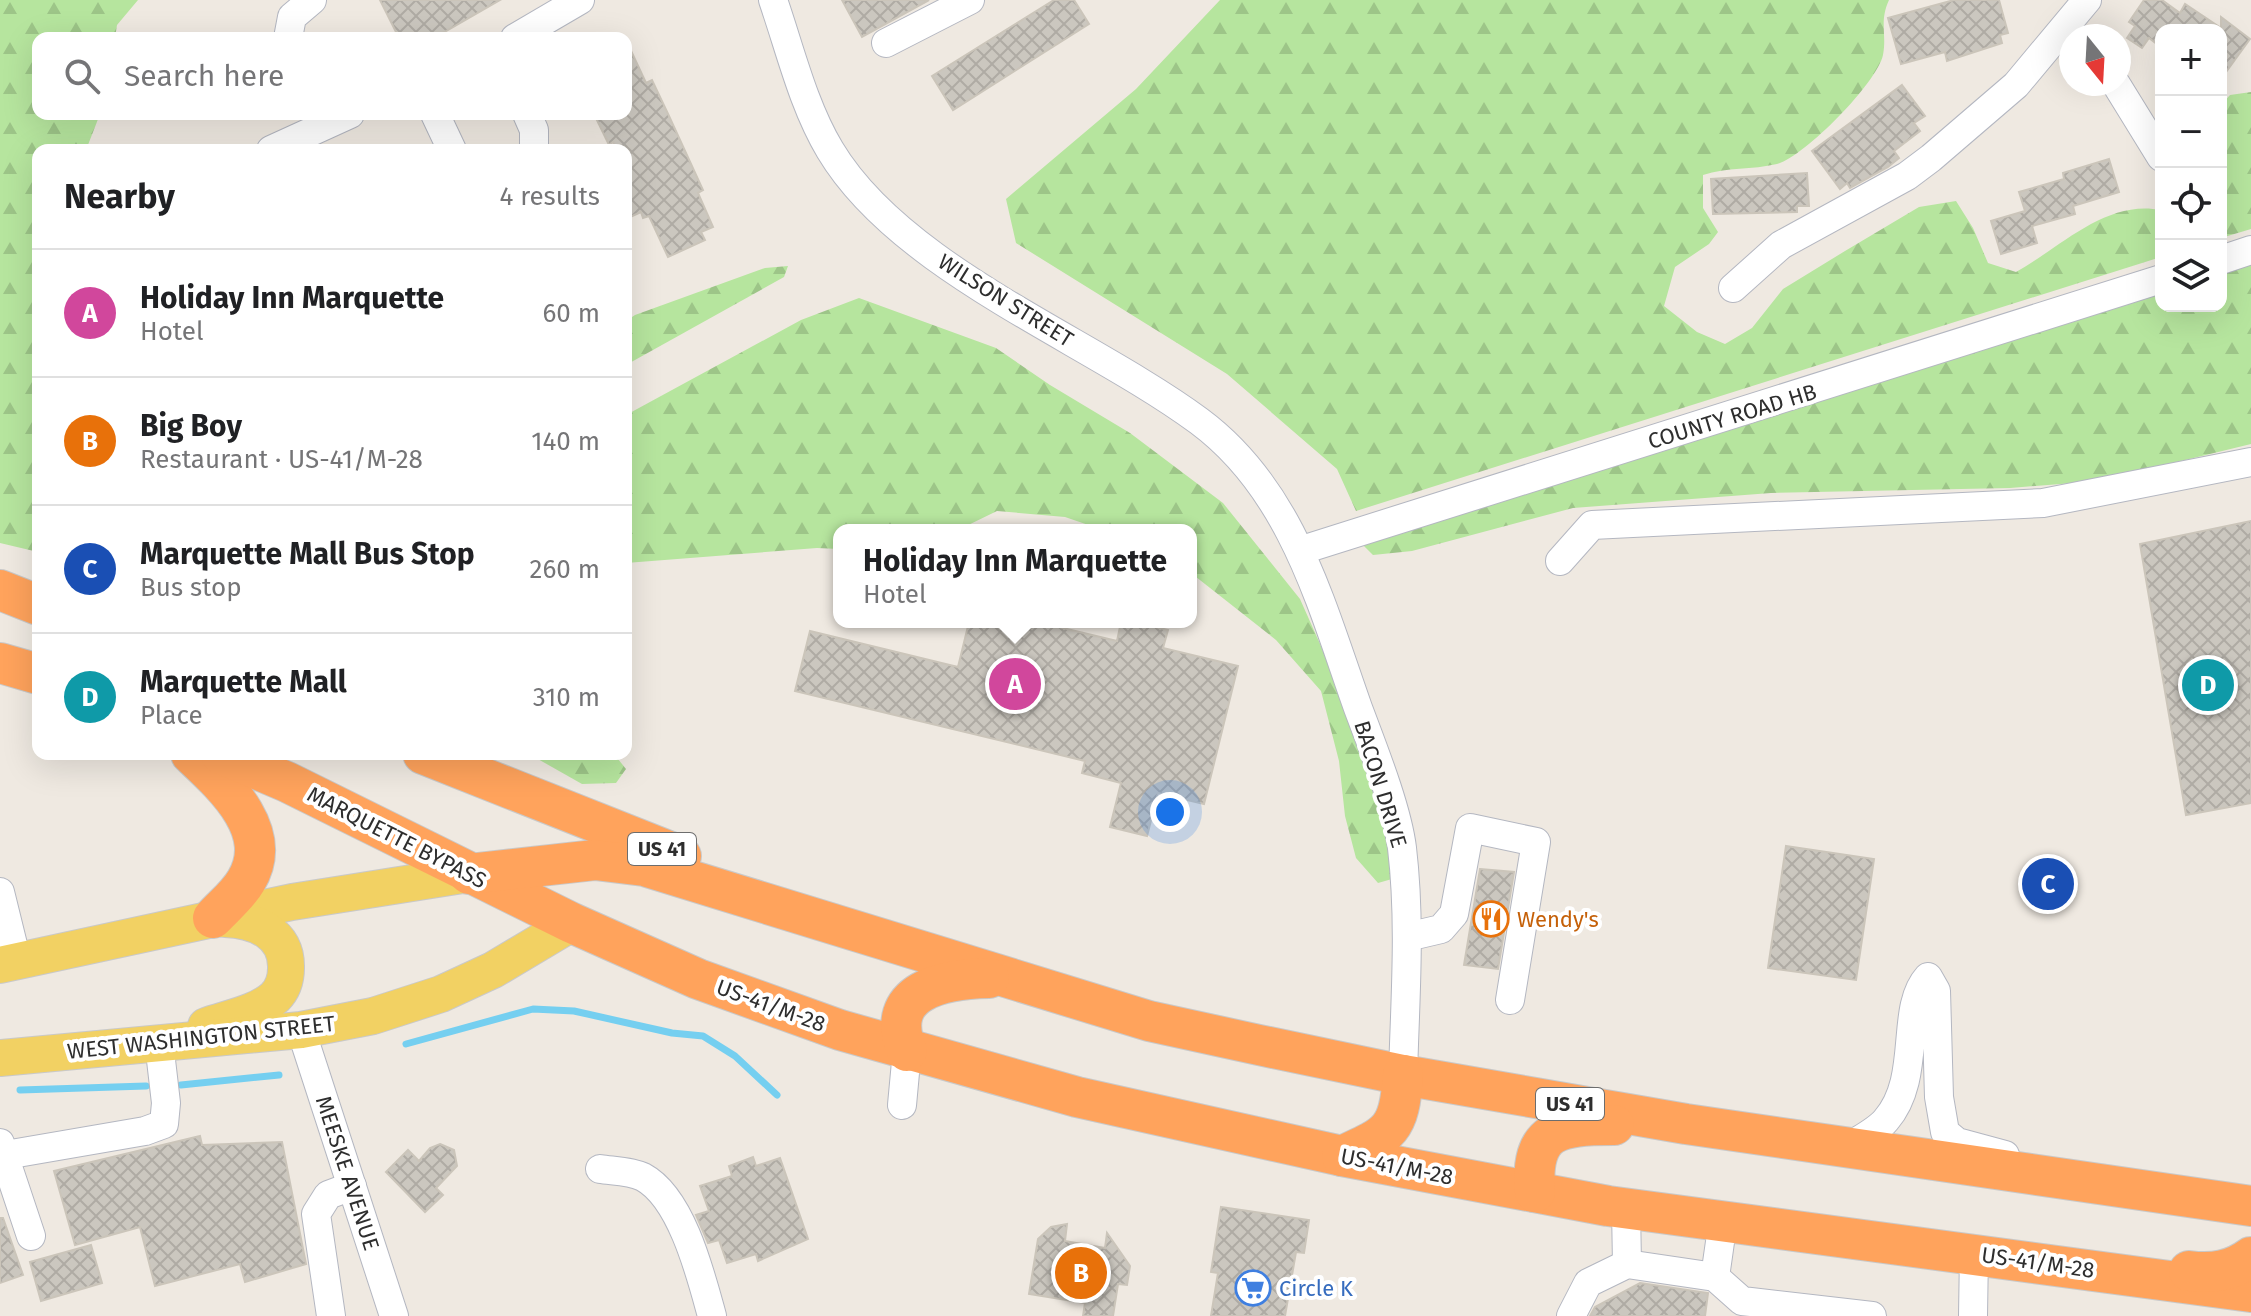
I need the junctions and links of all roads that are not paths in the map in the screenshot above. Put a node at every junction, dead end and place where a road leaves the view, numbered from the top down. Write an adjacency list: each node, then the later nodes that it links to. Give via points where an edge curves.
1 (312, 0): 7 (street, via 292,17)
2 (580, 0): 8 (street)
3 (773, 0): 24 (street, WILSON STREET, via 829,148 856,188 935,256 1200,422 1266,488)
4 (2087, 0): 6 (street)
5 (954, 4): 9 (street)
6 (2074, 24)
7 (289, 32)
8 (525, 32)
9 (886, 43)
10 (2059, 46): 22 (street, via 1907,176 1781,245)
11 (2123, 96): 18 (street)
12 (438, 120): 16 (street)
13 (530, 120): 17 (street)
14 (309, 122): 15 (street)
15 (279, 144)
16 (449, 144)
17 (534, 144)
18 (2155, 147)
19 (2251, 250): 20 (street)
20 (2227, 258)
21 (2155, 281): 24 (street, COUNTY ROAD HB)
22 (1733, 288)
23 (2251, 462): 25 (street, via 2043,503 1592,525)
24 (1302, 550): 37 (street, BACON DRIVE, via 1402,843)
25 (1560, 561)
26 (0, 590): 27 (highway)
27 (32, 603)
28 (0, 663): 29 (highway)
29 (32, 672)
30 (197, 760): 35 (highway, via 235,797 252,828 255,847 246,882)
31 (235, 760): 33 (highway, MARQUETTE BYPASS)
32 (438, 760): 38 (highway, US 41)
33 (469, 874): 35 (main road); 36 (highway, MARQUETTE BYPASS); 38 (highway, via 595,860 644,866)
34 (0, 892): 39 (street)
35 (213, 918): 39 (main road); 43 (main road, via 253,922 267,929 284,950 283,986 265,1004)
36 (572, 923): 42 (main road, WEST WASHINGTON STREET, via 441,994 373,1016); 44 (highway, US-41/M-28, via 698,979)
37 (1407, 937): 41 (street, via 1441,929 1454,914 1470,828 1536,842); 46 (street, BACON DRIVE)
38 (901, 943): 40 (highway, US 41)
39 (6, 965)
40 (1009, 978): 44 (highway, via 943,982 915,996 901,1021); 46 (highway, US 41, via 1149,1021)
41 (1510, 1000)
42 (301, 1030): 43 (main road, WEST WASHINGTON STREET); 53 (street, MEESKE AVENUE)
43 (159, 1043): 45 (main road, WEST WASHINGTON STREET); 50 (street, via 164,1124)
44 (907, 1051): 47 (street); 51 (highway, US-41/M-28, via 1077,1097)
45 (0, 1058)
46 (1403, 1075): 48 (highway, US 41); 51 (highway, via 1401,1113 1388,1131)
47 (902, 1105)
48 (1686, 1124): 49 (highway, US 41); 55 (highway, via 1559,1131 1535,1154)
49 (1845, 1149): 54 (highway, US 41); 54 (street, via 1885,1122 1901,1096 1917,989 1928,977 1936,991 1945,1132 1957,1142)
50 (2, 1151): 59 (street)
51 (1342, 1156): 55 (highway, US-41/M-28)
52 (600, 1169): 69 (street, via 641,1176 661,1189 683,1230)
53 (352, 1186): 67 (street, via 328,1195 316,1214); 68 (street, MEESKE AVENUE)
54 (2105, 1186): 56 (highway, US 41)
55 (1535, 1192): 57 (highway, US-41/M-28)
56 (2251, 1206)
57 (1626, 1209): 58 (highway, US-41/M-28); 63 (street)
58 (1723, 1221): 60 (highway, US-41/M-28); 64 (street)
59 (31, 1236)
60 (1974, 1253): 62 (highway, US-41/M-28); 72 (street)
61 (2251, 1257): 62 (highway, via 2209,1273 2086,1257)
62 (2018, 1259): 65 (highway, US-41/M-28)
63 (1627, 1264): 64 (street); 70 (street, via 1588,1283)
64 (1715, 1277): 66 (street)
65 (2251, 1292)
66 (1738, 1308): 71 (street)
67 (331, 1316)
68 (394, 1316)
69 (712, 1316)
70 (1571, 1316)
71 (1872, 1316)
72 (1973, 1316)

